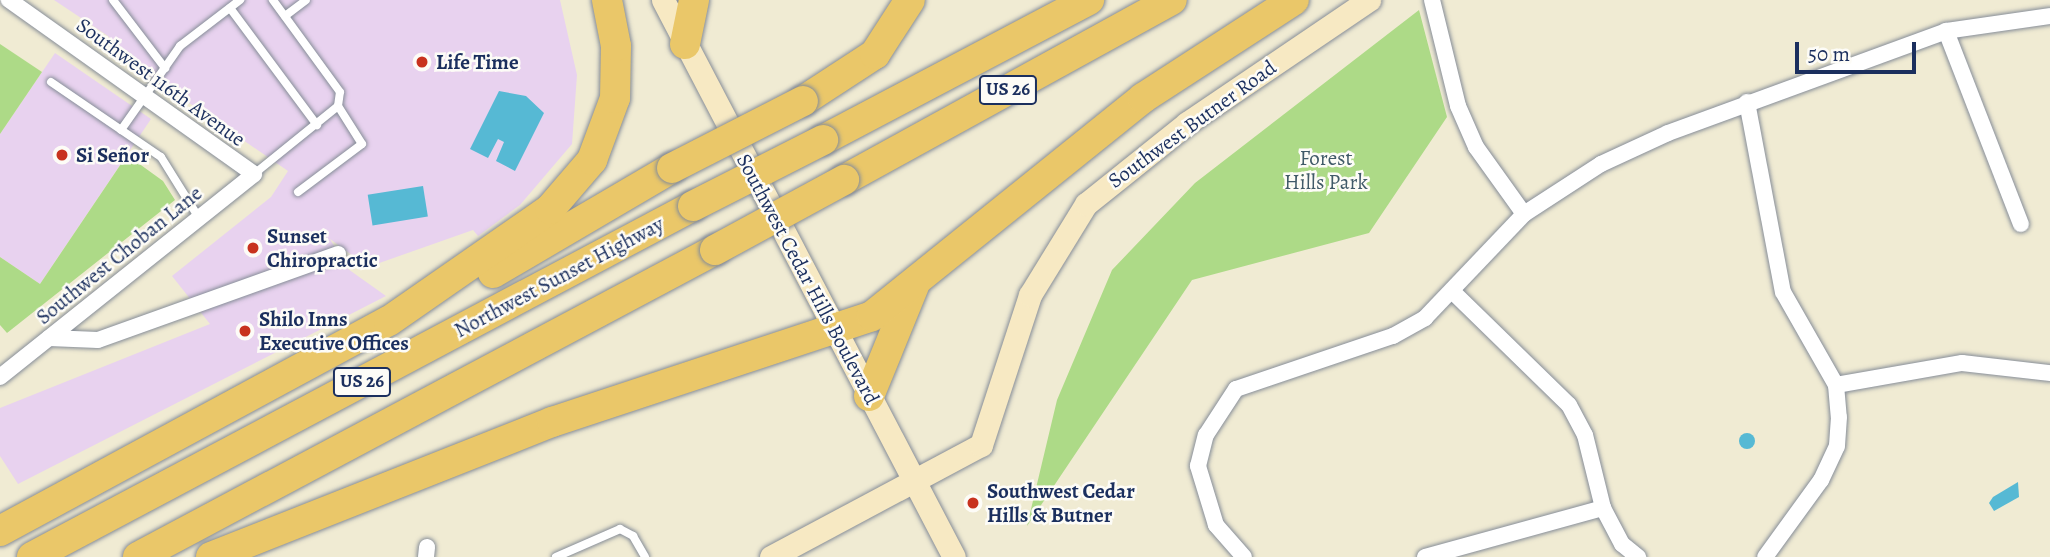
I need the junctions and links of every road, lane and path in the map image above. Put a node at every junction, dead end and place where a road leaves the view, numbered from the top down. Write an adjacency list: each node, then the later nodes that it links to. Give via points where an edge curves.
1 (9, 0): 23 (street, Southwest 116th Avenue)
2 (113, 0): 21 (lane)
3 (240, 0): 15 (lane)
4 (273, 0): 17 (lane)
5 (306, 0): 17 (lane)
6 (607, 0): 36 (highway, via 616,46 615,98 592,160 550,209)
7 (663, 0): 20 (street, Southwest Cedar Hills Boulevard)
8 (694, 0): 20 (highway)
9 (911, 0): 36 (highway, bridge, via 875,54 803,101 673,168 441,303)
10 (1088, 0): 16 (highway, Northwest Sunset Highway / US 26)
11 (1172, 0): 47 (highway, US 26, bridge)
12 (1294, 0): 34 (highway, via 1143,98)
13 (1369, 0): 43 (street, Southwest Butner Road, via 1187,124 1086,204 1031,295 985,440)
14 (1432, 0): 30 (street, via 1458,106 1476,147)
15 (230, 8): 21 (lane, via 180,46); 26 (lane)
16 (1061, 10): 46 (highway, Northwest Sunset Highway / US 26, bridge)
17 (285, 16): 25 (lane, via 340,92)
18 (2050, 16): 19 (street)
19 (1946, 31): 24 (street); 32 (street)
20 (685, 44): 37 (street, Southwest Cedar Hills Boulevard)
21 (165, 68): 23 (lane)
22 (51, 82): 27 (lane)
23 (145, 98): 27 (lane); 28 (street, Southwest 116th Avenue)
24 (1747, 102): 30 (street, via 1601,164); 41 (street, via 1783,292)
25 (338, 106): 26 (lane); 29 (lane, via 362,144)
26 (317, 125): 28 (lane)
27 (121, 130): 31 (lane, via 162,157)
28 (254, 174): 31 (street, Southwest Choban Lane)
29 (298, 192)
30 (1524, 214): 35 (street)
31 (199, 218): 38 (street, Southwest Choban Lane)
32 (2021, 224)
33 (338, 254): 38 (street, via 98,340)
34 (916, 281): 37 (highway, via 872,316); 42 (highway)
35 (1452, 291): 44 (street, via 1569,405 1585,435); 53 (street, via 1424,318 1393,336 1257,379 1222,405 1198,466 1216,525)
36 (389, 321): 45 (highway)
37 (837, 329): 42 (street, Southwest Cedar Hills Boulevard); 48 (highway, via 552,422)
38 (49, 338): 39 (street, Southwest Choban Lane)
39 (3, 368)
40 (2050, 373): 41 (street, via 1962,363 1888,371)
41 (1836, 385): 56 (street, via 1837,446 1821,480)
42 (869, 396): 43 (street, Southwest Cedar Hills Boulevard)
43 (914, 483): 51 (street, Southwest Butner Road); 52 (street, Southwest Cedar Hills Boulevard)
44 (1603, 508): 54 (street); 55 (street, via 1622,544)
45 (0, 531)
46 (32, 557)
47 (138, 557)
48 (211, 557)
49 (556, 557): 50 (lane, via 620,529 633,536)
50 (645, 557)
51 (771, 557)
52 (954, 557)
53 (1244, 557)
54 (1425, 557)
55 (1638, 557)
56 (1765, 557)

